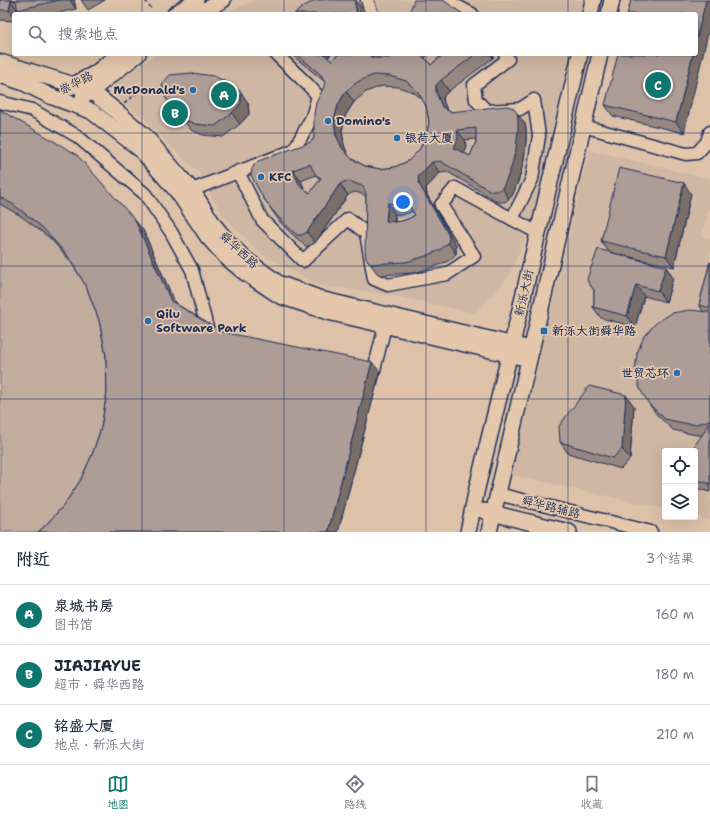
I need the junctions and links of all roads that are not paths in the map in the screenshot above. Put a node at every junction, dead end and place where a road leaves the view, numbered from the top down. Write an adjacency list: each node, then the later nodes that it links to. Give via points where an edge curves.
1 (196, 0): 7 (main road)
2 (223, 0): 8 (main road)
3 (367, 0): 9 (street)
4 (445, 0): 10 (street)
5 (593, 0): 11 (main road)
6 (612, 0): 12 (main road)
7 (178, 12)
8 (202, 12)
9 (371, 12)
10 (468, 12)
11 (590, 12)
12 (609, 12)
13 (117, 56): 21 (main road, 崇华路, via 96,73)
14 (135, 56): 22 (main road, 崇华路)
15 (278, 56): 28 (street, via 318,96 312,117 294,150)
16 (508, 56): 30 (street, via 474,86 476,100 487,111 520,109 534,100 539,136 532,179)
17 (580, 56): 31 (main road, 新泺大街)
18 (600, 56): 26 (main road, 新泺大街)
19 (0, 62): 21 (main road, 舜华西路)
20 (0, 76): 23 (main road, 舜华西路, via 24,83)
21 (74, 85): 22 (main road, 舜华西路); 23 (main road, 崇华路)
22 (91, 91): 25 (main road, 崇华路); 29 (main road, 舜华西路, via 145,136)
23 (50, 96): 25 (main road, 舜华西路)
24 (0, 102): 34 (street, via 32,110 77,136 145,194 171,232 192,270)
25 (74, 104): 32 (main road, 舜华西路, via 91,111 140,149 177,191 208,237 244,272 280,296 328,312)
26 (583, 126): 27 (street, via 686,154 697,152 708,142); 35 (main road, 新泺大街)
27 (710, 132)
28 (239, 171): 29 (street); 30 (street, via 262,220 303,260 348,219 366,233 374,278 388,285 447,274 474,256 441,205 455,188)
29 (192, 190): 33 (main road, 舜华西路, via 212,224 226,240 246,259 278,282 324,300)
30 (512, 219): 31 (street)
31 (538, 233): 33 (main road, 新泺大街)
32 (385, 326): 33 (main road, 舜华西路); 36 (street)
33 (511, 350): 35 (main road, 舜华西路); 38 (main road, 新泺大街)
34 (213, 351)
35 (530, 354): 37 (main road, 新泺大街)
36 (368, 391)
37 (498, 494): 39 (main road, 新泺大街); 43 (street, 舜华路辅路)
38 (472, 508): 39 (main road); 40 (main road, 新泺大街)
39 (493, 514): 41 (main road, 新泺大街); 42 (main road)
40 (469, 528): 41 (main road)
41 (493, 531)
42 (569, 532)
43 (651, 532)

